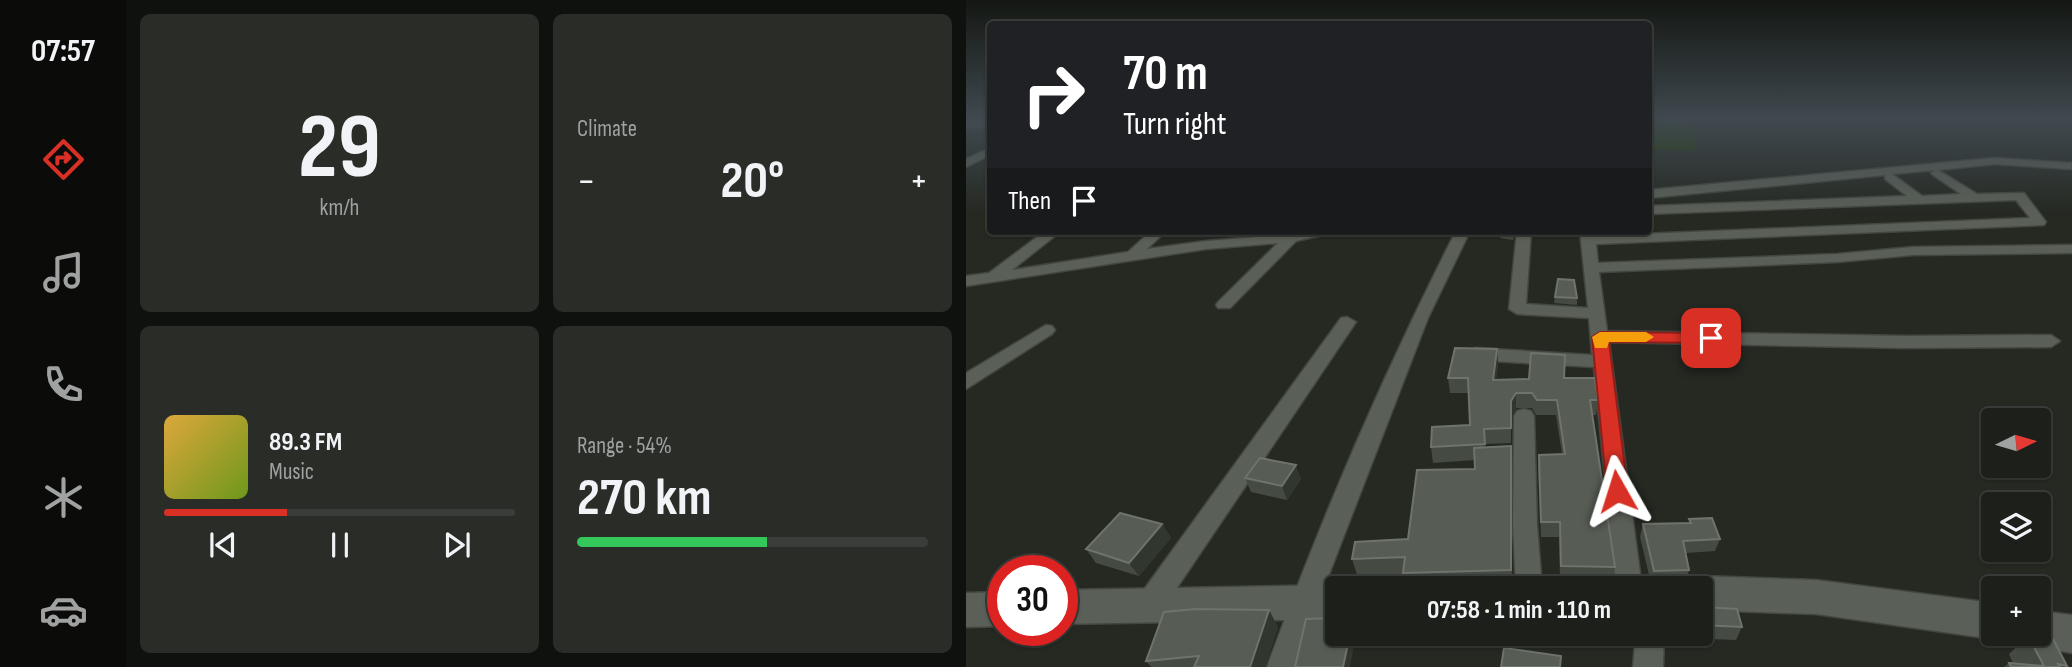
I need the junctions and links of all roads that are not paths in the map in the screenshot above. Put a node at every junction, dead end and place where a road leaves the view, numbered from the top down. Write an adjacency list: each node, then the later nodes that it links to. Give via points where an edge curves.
1 (987, 153): 2 (street)
2 (966, 164)
3 (2071, 166): 8 (street, via 1994,161)
4 (1937, 173): 9 (street)
5 (1889, 177): 10 (street)
6 (1842, 182): 11 (street)
7 (1793, 186): 12 (street)
8 (1652, 194)
9 (1975, 198): 10 (street); 14 (street, via 2020,196 2039,222)
10 (1920, 200): 11 (street)
11 (1866, 202): 12 (street)
12 (1811, 204): 13 (street)
13 (1652, 210)
14 (1652, 234)
15 (1049, 235): 28 (street)
16 (1155, 235): 26 (street)
17 (1215, 235): 24 (street)
18 (1302, 235): 23 (street)
19 (1461, 235): 43 (street, via 1420,318)
20 (1524, 235): 31 (street, via 1517,309)
21 (1620, 235): 22 (street)
22 (1588, 236): 27 (street)
23 (1292, 237): 24 (street); 30 (street)
24 (1206, 245): 26 (street)
25 (2072, 249): 27 (street, via 1913,251)
26 (1133, 256): 28 (street)
27 (1590, 268): 31 (street)
28 (992, 277): 29 (street)
29 (966, 281)
30 (1224, 305)
31 (1596, 313): 34 (street)
32 (1347, 322): 44 (street)
33 (1046, 330): 38 (street)
34 (1600, 337): 35 (street); 37 (street)
35 (2051, 341)
36 (1455, 353): 37 (street)
37 (1604, 362): 41 (street)
38 (971, 375)
39 (1524, 416): 40 (street)
40 (1529, 576)
41 (1628, 576)
42 (1713, 593): 48 (street, via 1816,597)
43 (1320, 603): 44 (street); 52 (street)
44 (1150, 604): 45 (street)
45 (1078, 606)
46 (987, 609): 47 (street)
47 (966, 610)
48 (1981, 619)
49 (2051, 631): 50 (street)
50 (2072, 634)
51 (1649, 646): 53 (street)
52 (1282, 667)
53 (1648, 667)

